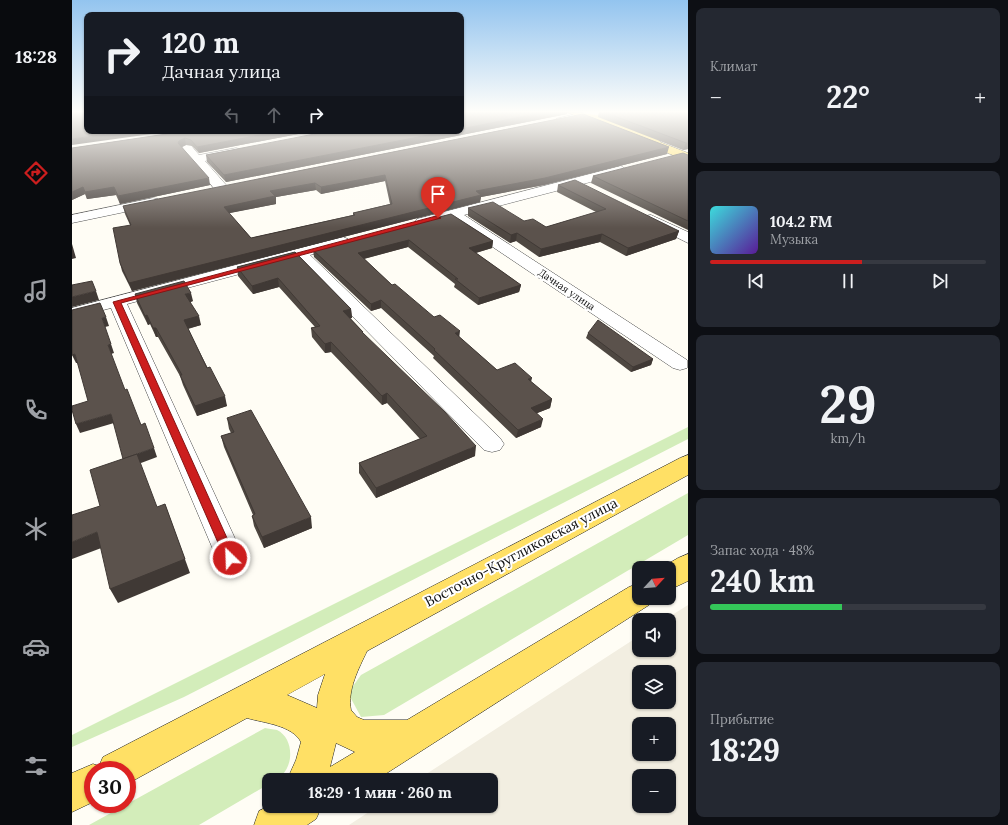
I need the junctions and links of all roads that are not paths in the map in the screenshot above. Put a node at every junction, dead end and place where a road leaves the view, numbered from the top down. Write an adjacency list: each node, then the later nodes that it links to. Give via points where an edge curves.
1 (188, 150): 4 (street)
2 (238, 150): 4 (street)
3 (686, 154): 5 (street)
4 (195, 159): 9 (street)
5 (659, 160)
6 (637, 166): 7 (street)
7 (576, 182): 11 (street); 14 (street)
8 (237, 186): 9 (street)
9 (222, 189): 10 (street)
10 (207, 192)
11 (597, 192)
12 (162, 201): 15 (street)
13 (639, 213): 17 (street)
14 (453, 214): 16 (street); 22 (street, Дачная улица)
15 (72, 219)
16 (407, 226)
17 (688, 238)
18 (354, 240): 19 (street)
19 (300, 254): 20 (street); 23 (street)
20 (117, 302): 21 (street); 25 (street)
21 (72, 313)
22 (680, 364)
23 (492, 444)
24 (688, 464): 29 (main road, Восточно-Кругликовская улица)
25 (230, 558)
26 (688, 566): 27 (main road)
27 (676, 574)
28 (632, 600): 31 (main road)
29 (355, 642): 30 (main road, Восточно-Кругликовская улица); 31 (main road, via 336,685 333,711 341,727 359,736)
30 (247, 701): 32 (main road, Восточно-Кругликовская улица); 33 (main road, via 287,712 309,722 319,740)
31 (411, 738): 34 (main road)
32 (133, 761)
33 (309, 773)
34 (355, 773)
35 (84, 787): 36 (main road)
36 (72, 793)

